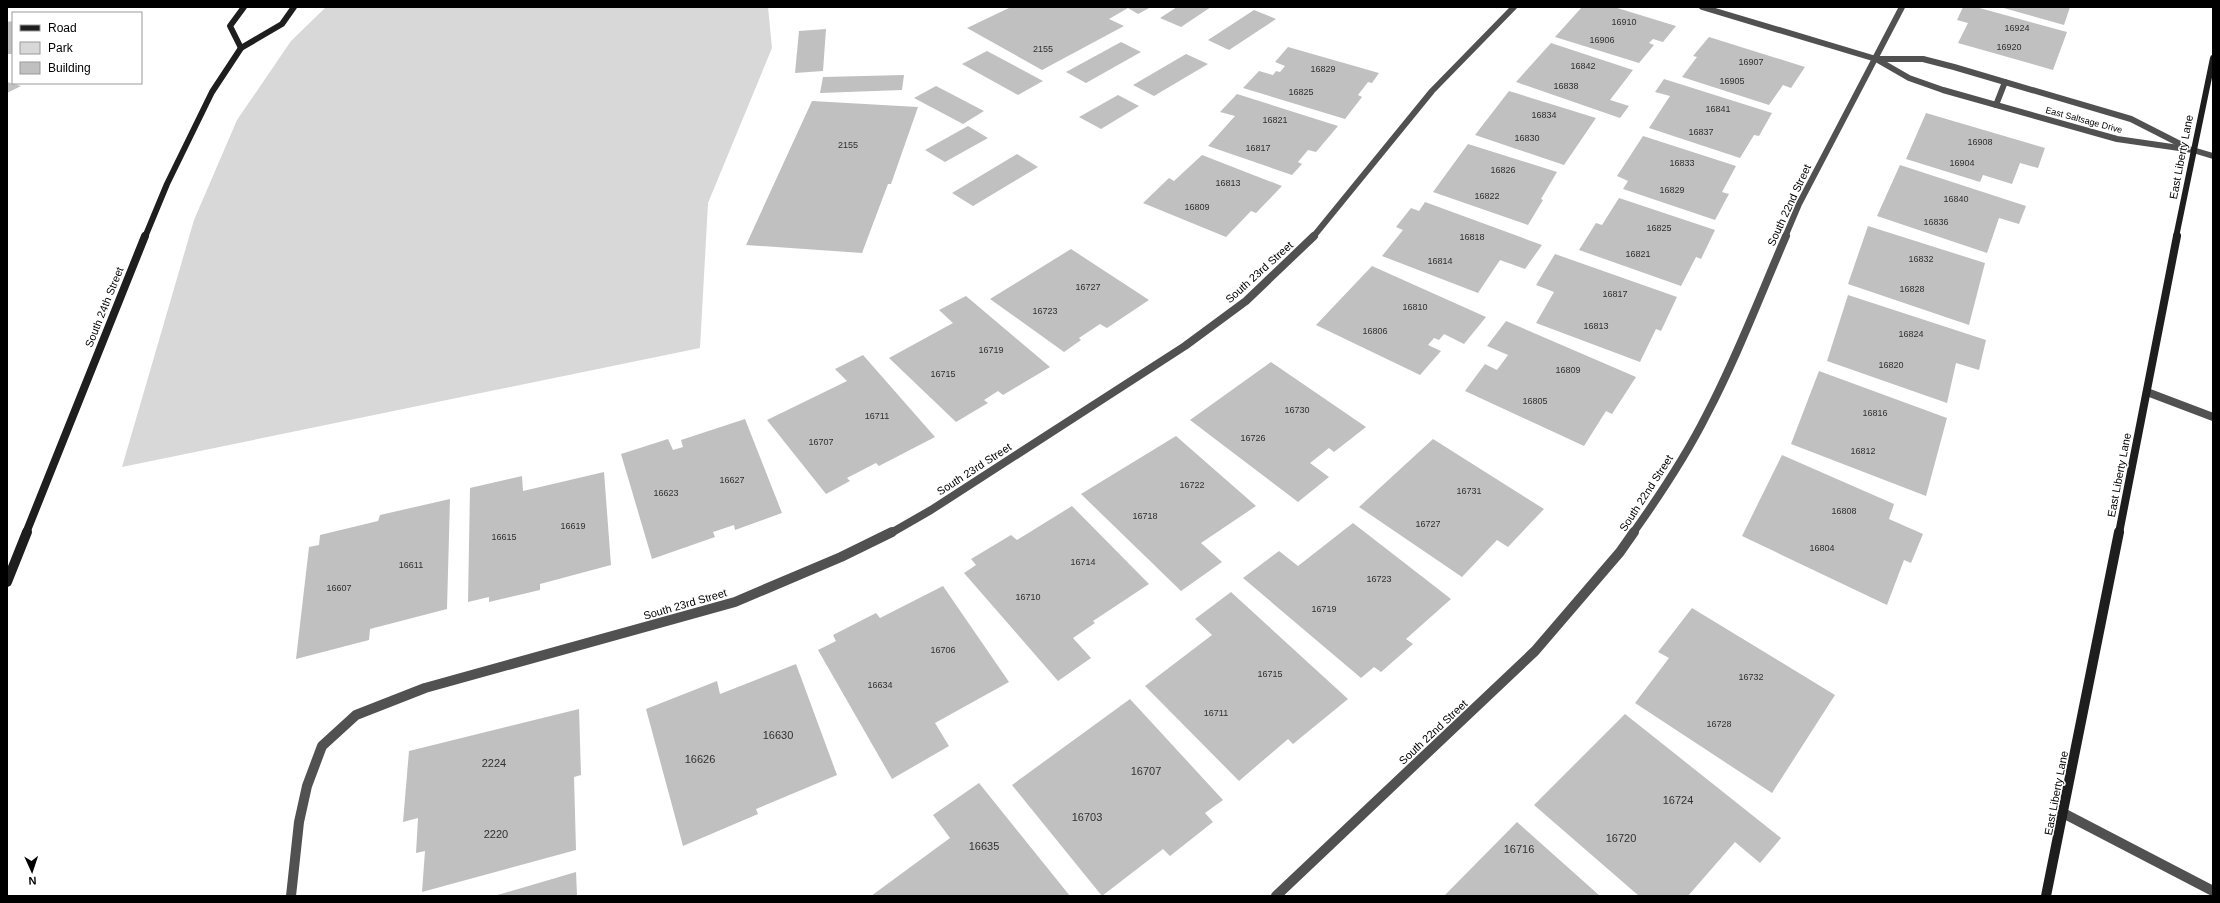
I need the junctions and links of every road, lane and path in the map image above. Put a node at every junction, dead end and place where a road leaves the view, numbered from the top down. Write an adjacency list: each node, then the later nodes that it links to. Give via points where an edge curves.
1 (244, 7): 6 (street, via 230,26)
2 (294, 7): 6 (street, South 24th Street, via 282,24)
3 (1514, 7): 18 (street, South 23rd Street, via 1432,91 1309,242 1246,301 1185,346 931,510 841,557 735,602 425,688 356,715 322,746 307,786 299,822)
4 (1702, 7): 8 (street, East Saltsage Drive)
5 (1902, 7): 8 (street, South 22nd Street)
6 (241, 48): 15 (street, South 24th Street, via 212,92 167,184)
7 (2213, 58): 11 (street, East Liberty Lane)
8 (1876, 59): 9 (street, East Saltsage Drive, via 1924,59); 10 (street, East Saltsage Drive, via 1909,78); 19 (street, South 22nd Street, via 1799,204 1707,416 1666,486 1624,547 1535,651)
9 (2005, 82): 10 (street); 11 (street, East Saltsage Drive, via 2131,119)
10 (1996, 105): 11 (street, East Saltsage Drive, via 2117,139)
11 (2193, 150): 12 (street, East Saltsage Drive); 13 (street, East Liberty Lane)
12 (2213, 156)
13 (2147, 392): 14 (street); 16 (street, East Liberty Lane)
14 (2213, 417)
15 (7, 582)
16 (2064, 813): 17 (street); 20 (street, East Liberty Lane)
17 (2213, 891)
18 (291, 896)
19 (1276, 896)
20 (2046, 896)

